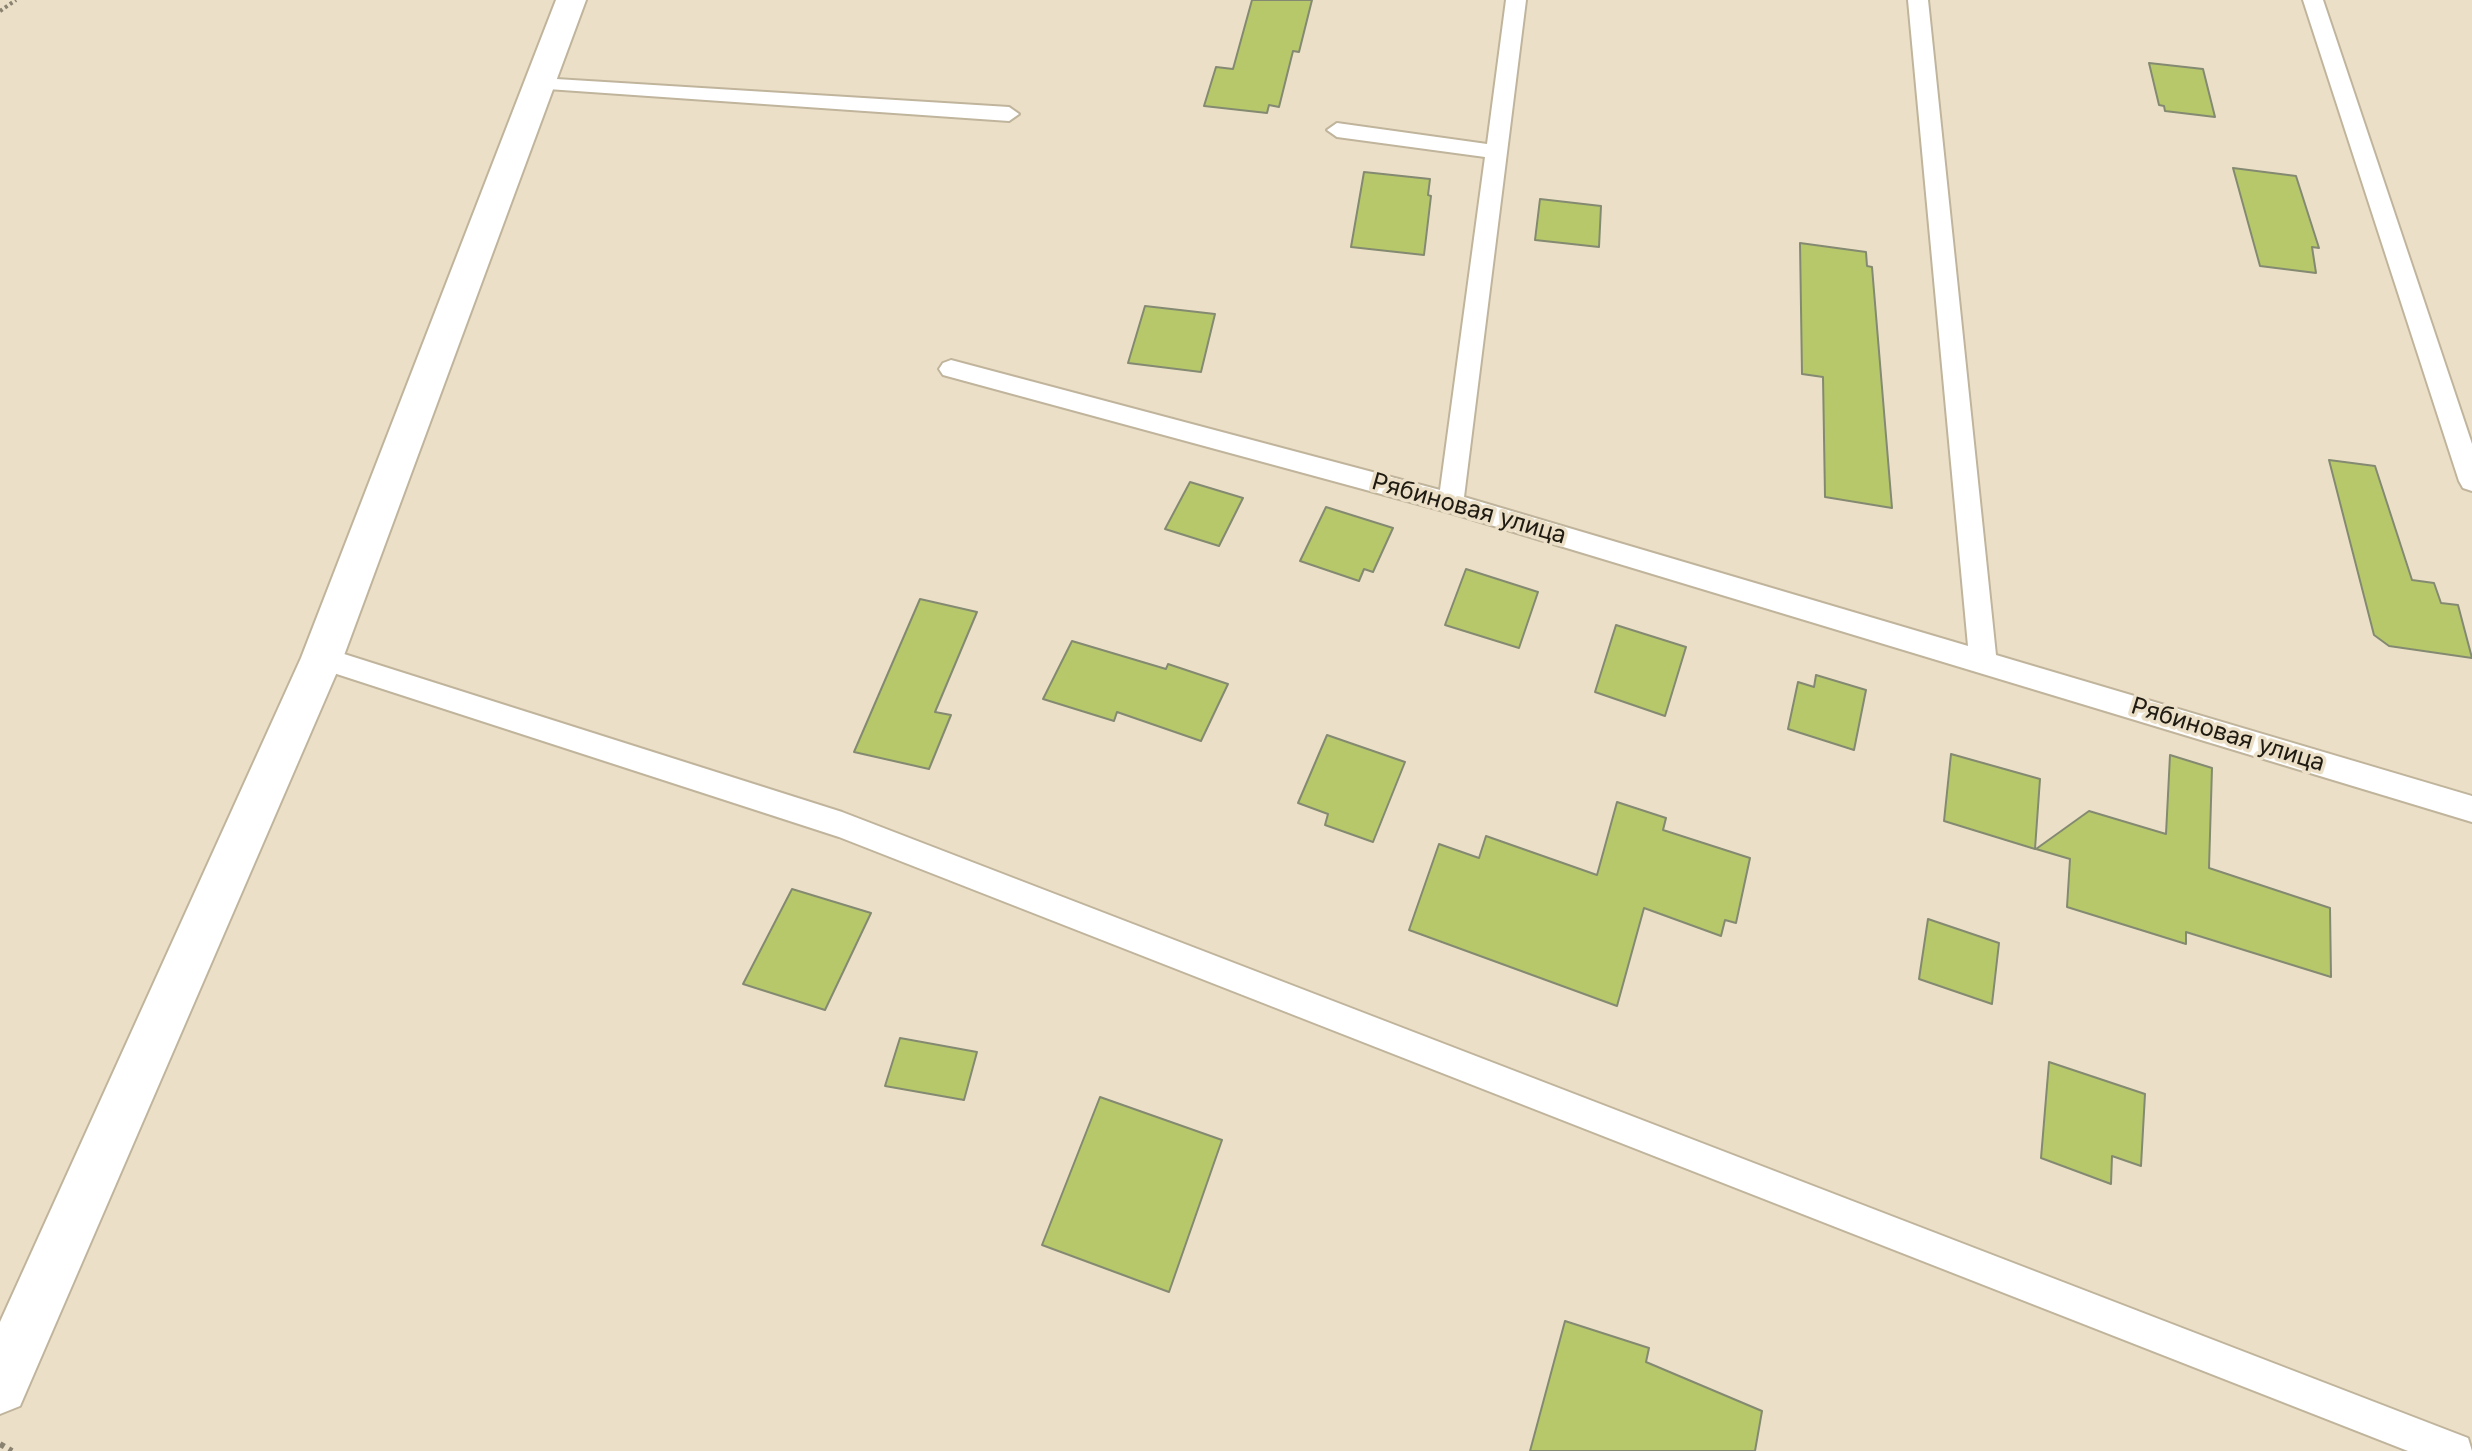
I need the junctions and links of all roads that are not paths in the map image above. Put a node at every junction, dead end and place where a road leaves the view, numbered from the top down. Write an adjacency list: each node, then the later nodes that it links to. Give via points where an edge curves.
1 (571, 0): 5 (street)
2 (1516, 0): 8 (lane)
3 (1918, 0): 13 (lane)
4 (2313, 0): 10 (lane)
5 (540, 84): 6 (lane); 12 (street)
6 (1009, 114)
7 (1337, 130): 8 (lane)
8 (1496, 152): 11 (lane)
9 (951, 369): 11 (lane, Рябиновая улица)
10 (2472, 481)
11 (1451, 503): 13 (lane, Рябиновая улица)
12 (322, 658): 15 (street); 16 (lane, via 842,825)
13 (1983, 662): 14 (lane, Рябиновая улица)
14 (2472, 809)
15 (0, 1386)
16 (2455, 1451)

